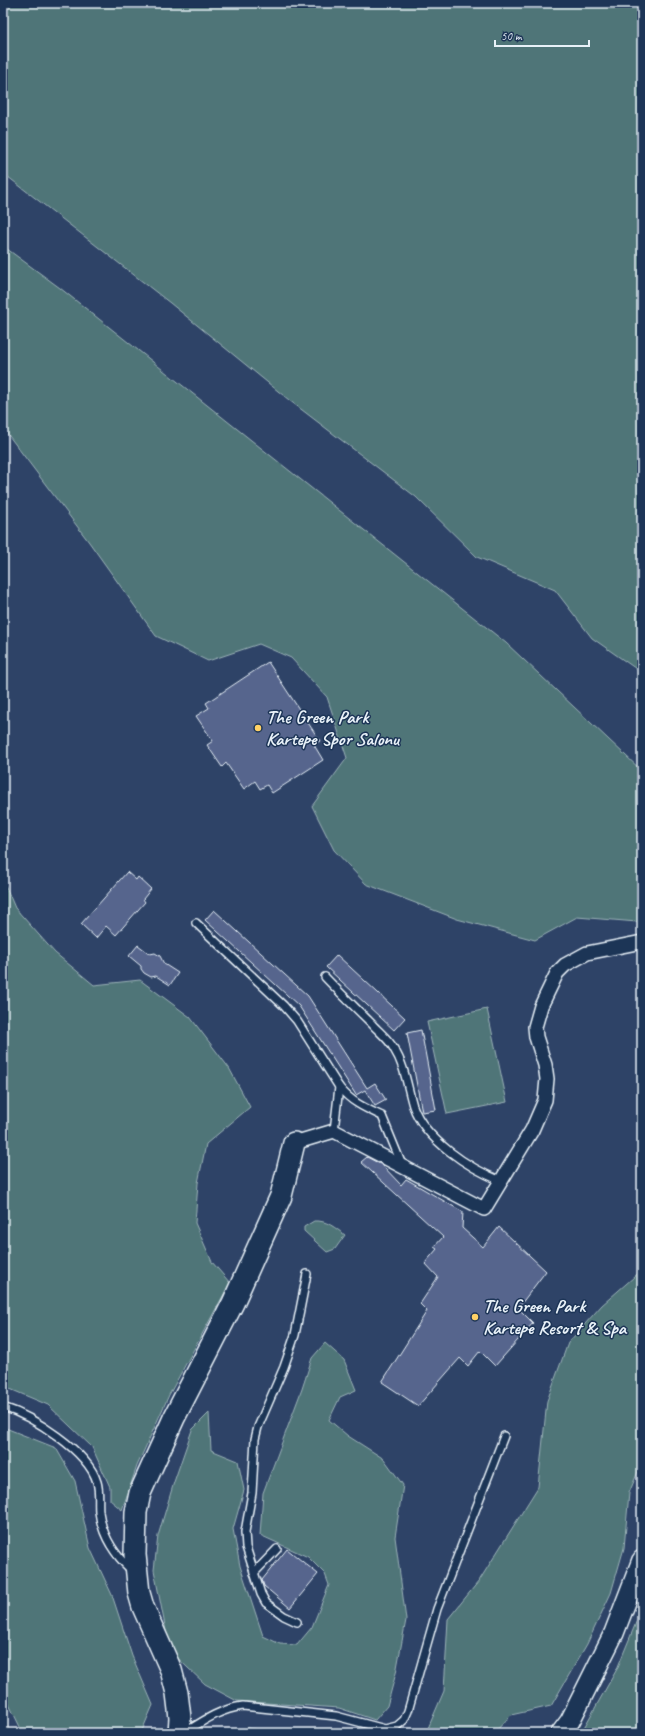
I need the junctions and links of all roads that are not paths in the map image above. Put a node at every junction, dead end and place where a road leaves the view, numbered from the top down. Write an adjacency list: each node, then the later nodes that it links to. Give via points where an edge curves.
1 (196, 923): 4 (lane, via 284,1006 297,1021)
2 (642, 942): 8 (street, via 587,953 557,973 541,1006 535,1027 547,1079 545,1100 532,1130)
3 (324, 977): 8 (lane, via 393,1047 402,1062 413,1106 425,1127 467,1165)
4 (339, 1087): 5 (lane); 7 (lane, via 357,1105 382,1116)
5 (334, 1131): 6 (street); 7 (street)
6 (294, 1143): 15 (main road, via 281,1196 261,1242 140,1493 136,1512)
7 (403, 1167): 8 (street, via 484,1209)
8 (501, 1181)
9 (307, 1274): 14 (lane, via 295,1335 255,1439 252,1494 245,1532 246,1547)
10 (3, 1407): 15 (lane, via 48,1429 85,1462 97,1482 101,1522 106,1539 120,1560)
11 (504, 1436): 18 (lane, via 437,1609 404,1720 397,1726 385,1729 336,1716 243,1706 216,1714)
12 (277, 1549): 14 (lane)
13 (642, 1560): 19 (street, via 614,1633 570,1721)
14 (254, 1573): 16 (lane, via 266,1603)
15 (136, 1574): 17 (main road, via 143,1607 171,1670 177,1693)
16 (297, 1622)
17 (179, 1733)
18 (184, 1733)
19 (560, 1733)

